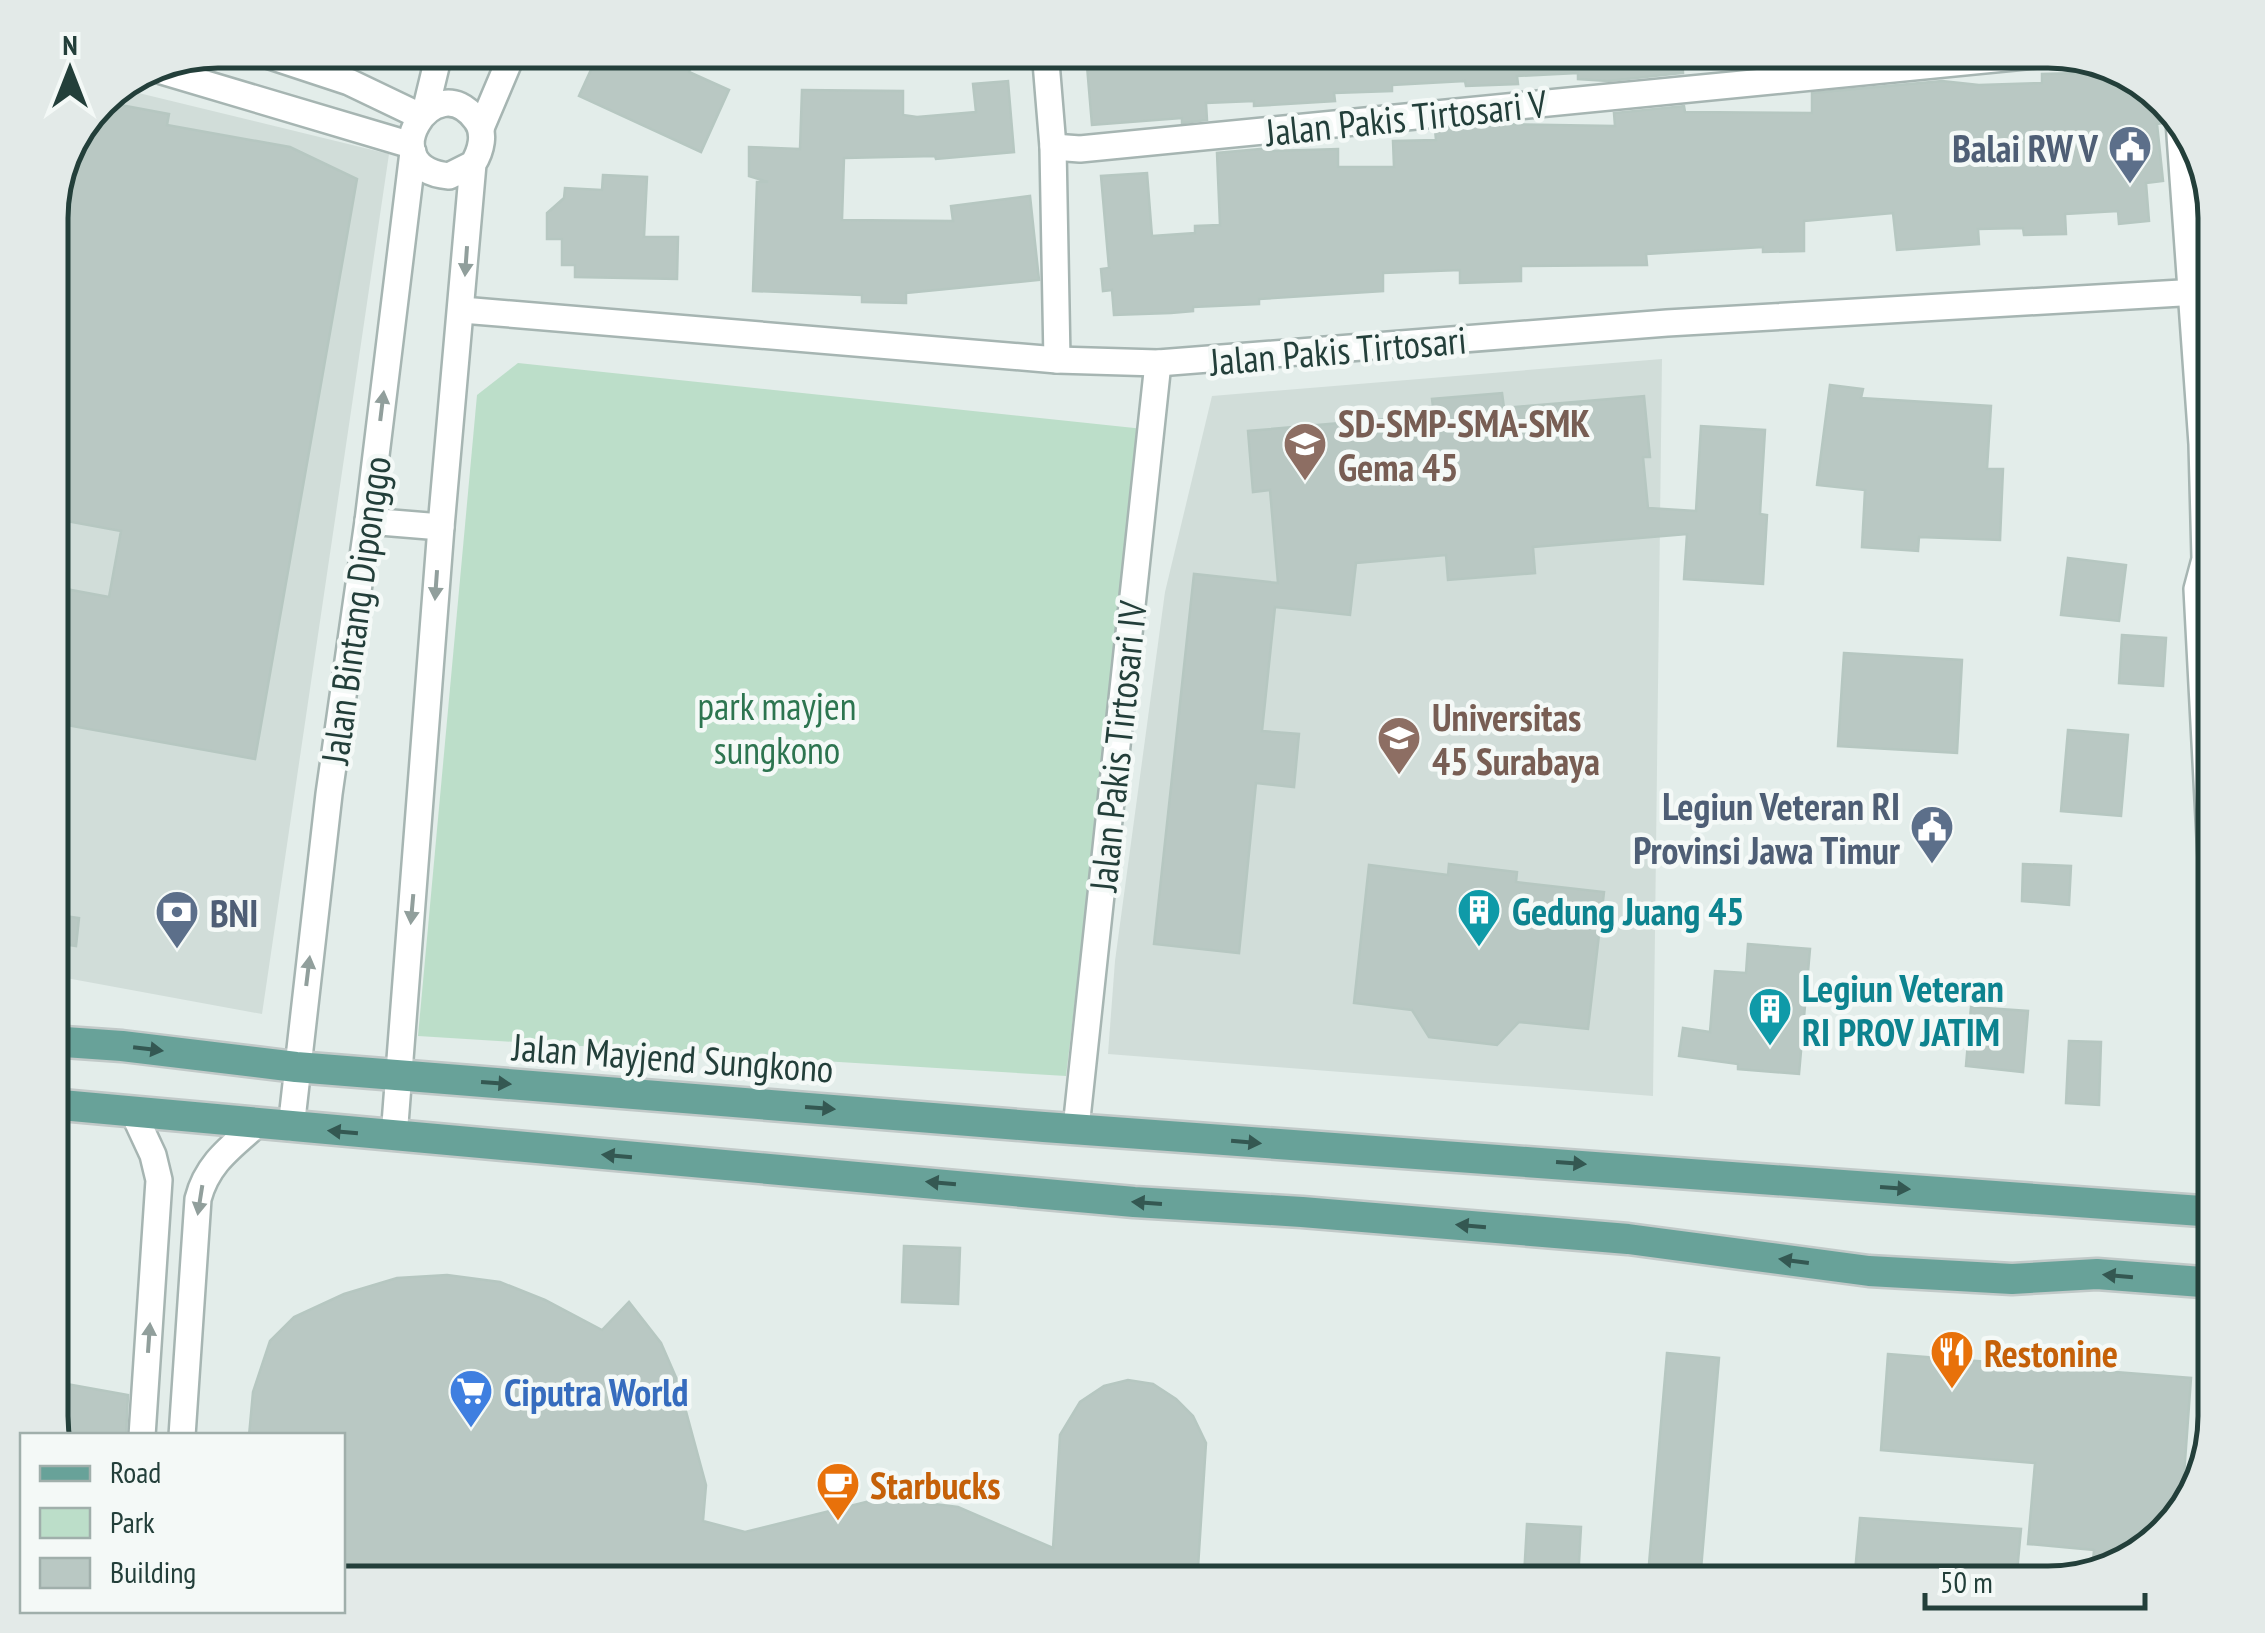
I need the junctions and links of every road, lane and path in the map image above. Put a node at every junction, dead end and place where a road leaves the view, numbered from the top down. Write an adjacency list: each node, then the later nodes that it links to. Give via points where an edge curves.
1 (307, 68): 7 (street)
2 (435, 68): 7 (street)
3 (506, 68): 8 (street)
4 (1046, 68): 9 (street)
5 (1904, 68): 9 (street, Jalan Pakis Tirtosari V)
6 (174, 75): 10 (street)
7 (423, 114): 8 (street, via 457,106); 10 (street, via 412,130)
8 (480, 128): 12 (street)
9 (1053, 147): 16 (street)
10 (412, 149): 12 (street, via 438,174); 18 (street, Jalan Bintang Diponggo, one-way to 10)
11 (2185, 159): 13 (street)
12 (473, 164): 15 (street, Jalan Bintang Diponggo, one-way to 15)
13 (2198, 255)
14 (2198, 292): 17 (street, Jalan Pakis Tirtosari, via 1667,322)
15 (462, 310): 16 (street, Jalan Pakis Tirtosari); 19 (street, Jalan Bintang Diponggo)
16 (1056, 360): 17 (street, Jalan Pakis Tirtosari)
17 (1158, 364): 27 (street, Jalan Pakis Tirtosari IV)
18 (368, 521): 19 (street); 21 (street, Jalan Bintang Diponggo, one-way to 18)
19 (441, 527): 22 (street, Jalan Bintang Diponggo, one-way to 22)
20 (68, 1043): 21 (main road, Jalan Mayjend Sungkono, one-way to 21)
21 (296, 1068): 22 (main road, Jalan Mayjend Sungkono); 26 (street, Jalan Bintang Diponggo)
22 (398, 1076): 27 (main road, Jalan Mayjend Sungkono, one-way to 27); 28 (street, Jalan Bintang Diponggo)
23 (68, 1106): 24 (main road)
24 (134, 1112): 25 (main road); 31 (street, one-way to 24, via 159,1180)
25 (256, 1125): 26 (main road); 32 (street, one-way to 32, via 202,1181)
26 (292, 1128): 28 (main road, one-way to 26)
27 (1076, 1128): 29 (main road, Jalan Mayjend Sungkono, one-way to 29)
28 (394, 1136): 30 (main road, one-way to 28, via 2098,1274 2012,1279 1870,1272 1628,1239)
29 (2198, 1211)
30 (2198, 1283)
31 (142, 1433)
32 (182, 1433)

